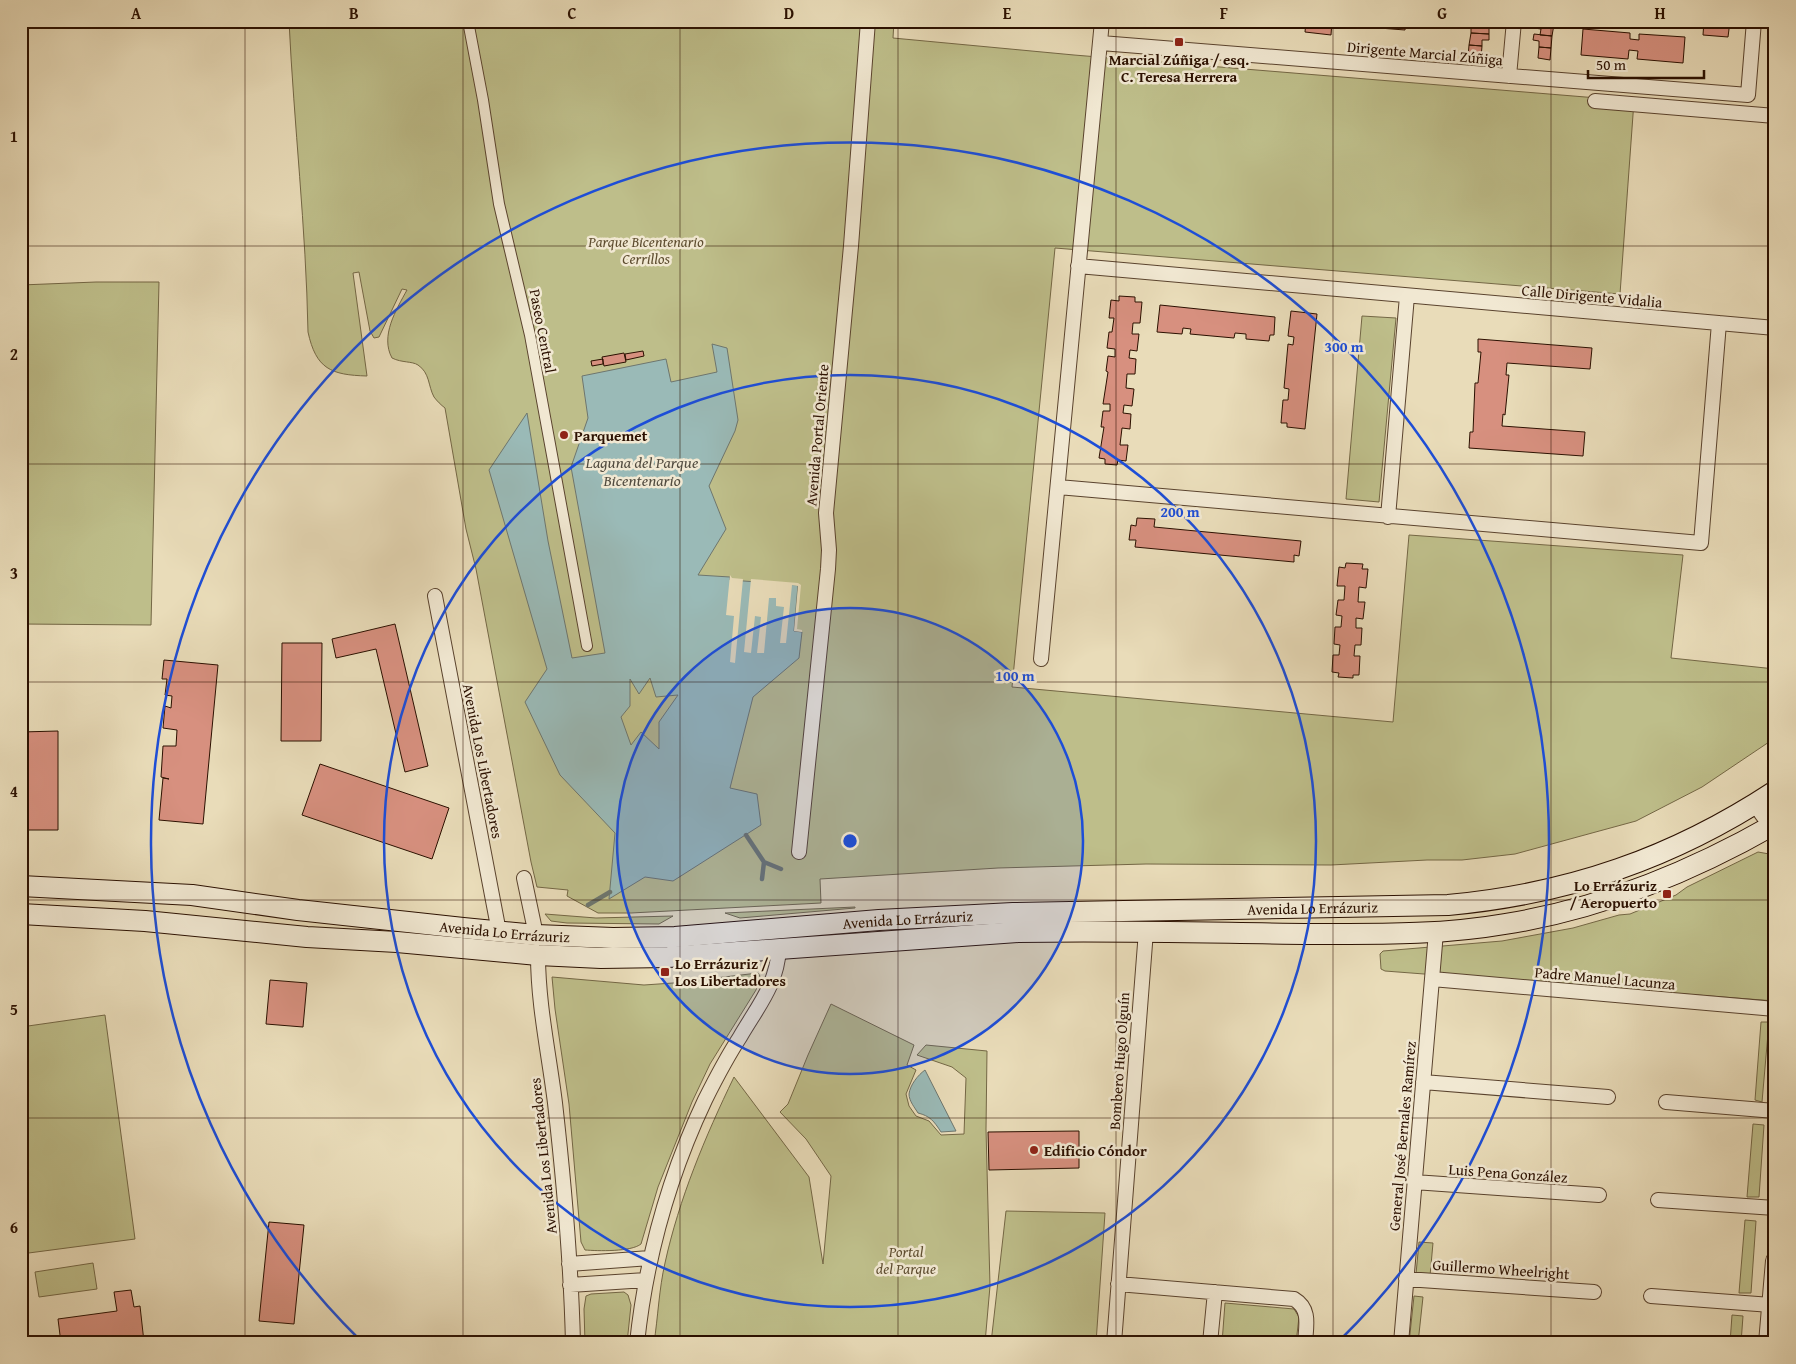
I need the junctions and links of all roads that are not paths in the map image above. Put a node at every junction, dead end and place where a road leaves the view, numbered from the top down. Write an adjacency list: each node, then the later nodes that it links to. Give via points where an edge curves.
1 (468, 21): 17 (street, Paseo Central, via 500,204 530,335)
2 (868, 21): 22 (street, Avenida Portal Oriente, via 826,513 828,568)
3 (1102, 21): 6 (street)
4 (1514, 21): 7 (street)
5 (1754, 21): 7 (street, Dirigente Marcial Zúñiga, via 1748,95)
6 (1101, 43): 7 (street, Dirigente Marcial Zúñiga); 10 (street)
7 (1509, 76)
8 (1595, 101): 9 (street)
9 (1775, 116)
10 (1078, 266): 11 (street, Calle Dirigente Vidalia); 14 (street)
11 (1407, 296): 12 (street, Calle Dirigente Vidalia); 15 (street)
12 (1719, 323): 13 (street, Calle Dirigente Vidalia); 15 (street, via 1701,543)
13 (1775, 328)
14 (1058, 487): 15 (street); 18 (street)
15 (1388, 517)
16 (435, 596): 27 (street, Avenida Los Libertadores)
17 (587, 646)
18 (1041, 659)
19 (1775, 790): 20 (main road, Avenida Lo Errázuriz)
20 (1756, 803): 21 (street); 29 (main road, Avenida Lo Errázuriz, via 1682,843 1615,871 1559,888 1480,902 1382,907 1003,913 675,937)
21 (1774, 826): 28 (main road, Avenida Lo Errázuriz, via 1680,873 1630,893 1538,918)
22 (799, 852)
23 (524, 878): 29 (street)
24 (21, 886): 27 (main road, Avenida Lo Errázuriz, via 192,895)
25 (21, 914): 31 (main road, Avenida Lo Errázuriz, via 145,921 307,938 397,942)
26 (1146, 931): 28 (main road, Avenida Lo Errázuriz); 30 (main road, Avenida Lo Errázuriz, via 1010,932); 47 (street, Bombero Hugo Olguín)
27 (499, 932): 29 (main road, Avenida Lo Errázuriz)
28 (1436, 932): 32 (street, General José Bernales Ramírez)
29 (536, 935)
30 (779, 948): 31 (main road, Avenida Lo Errázuriz, via 642,958); 42 (street, via 772,984 721,1070 691,1132 668,1194)
31 (538, 955): 44 (street, Avenida Los Libertadores)
32 (1432, 978): 33 (street, Padre Manuel Lacunza); 34 (street, General José Bernales Ramírez)
33 (1775, 1009)
34 (1422, 1082): 35 (street); 38 (street, General José Bernales Ramírez)
35 (1608, 1097)
36 (1666, 1102): 37 (street)
37 (1775, 1111)
38 (1414, 1182): 39 (street, Luis Pena González); 45 (street, General José Bernales Ramírez)
39 (1599, 1196)
40 (1658, 1200): 41 (street)
41 (1775, 1208)
42 (650, 1258): 44 (street); 46 (street)
43 (1775, 1261): 52 (street)
44 (569, 1264): 48 (street, Avenida Los Libertadores)
45 (1406, 1279): 50 (street, Guillermo Wheelright); 58 (street, General José Bernales Ramírez)
46 (646, 1280): 48 (street); 54 (street)
47 (1118, 1284): 49 (street); 55 (street, Bombero Hugo Olguín)
48 (570, 1285): 53 (street, Avenida Los Libertadores)
49 (1215, 1292): 56 (street); 57 (street, via 1289,1298 1298,1302 1307,1317)
50 (1594, 1292)
51 (1651, 1296): 52 (street)
52 (1771, 1305): 59 (street)
53 (573, 1343)
54 (637, 1343)
55 (1114, 1343)
56 (1210, 1343)
57 (1305, 1343)
58 (1401, 1343)
59 (1768, 1343)

